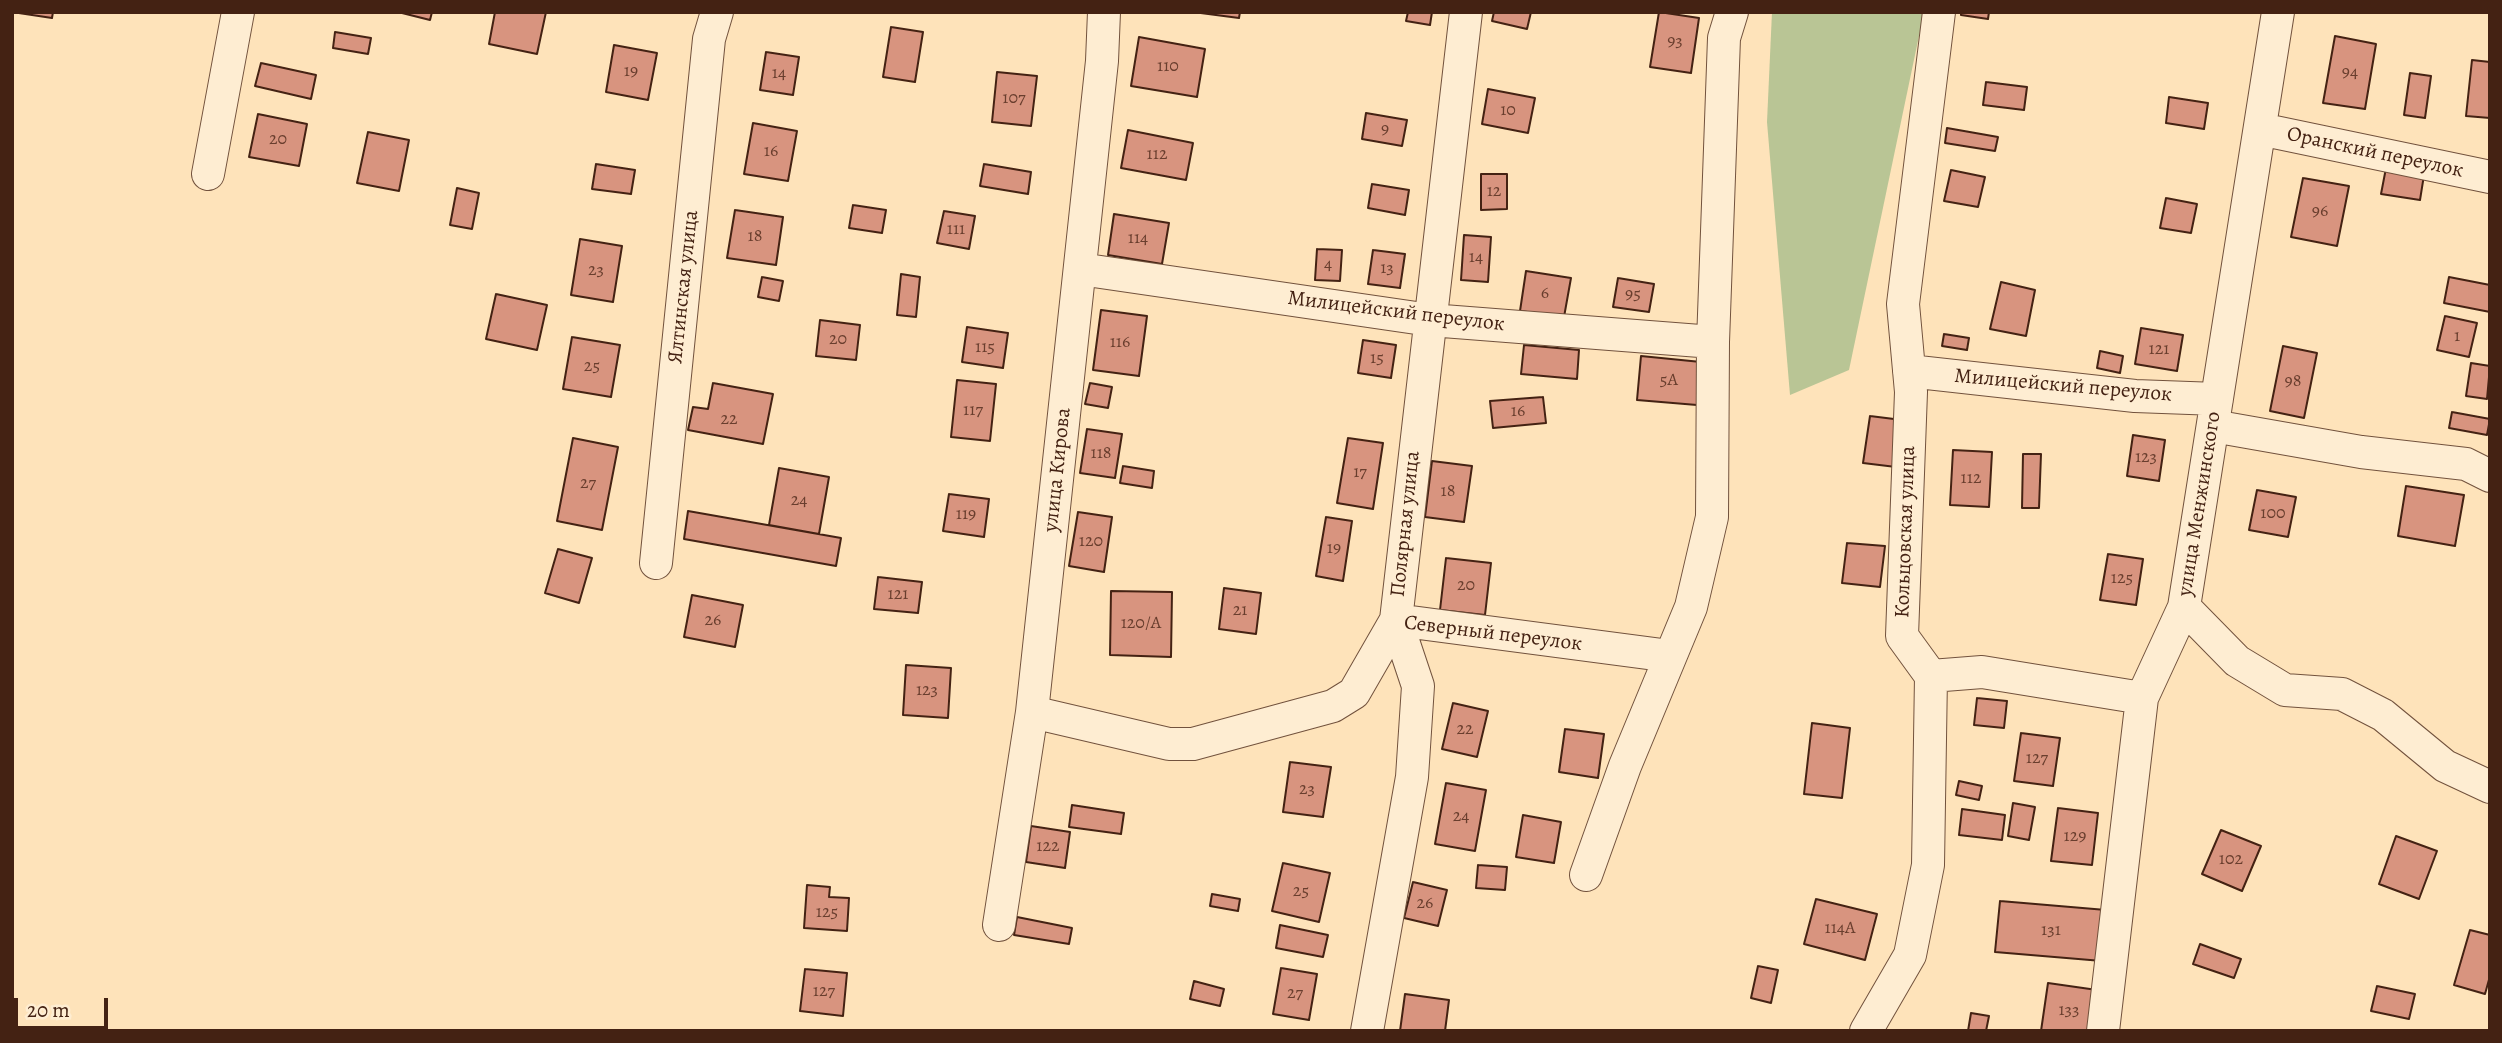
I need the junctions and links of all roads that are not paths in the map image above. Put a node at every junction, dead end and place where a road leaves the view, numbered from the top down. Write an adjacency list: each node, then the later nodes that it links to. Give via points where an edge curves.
1 (237, 12): 9 (street)
2 (718, 12): 17 (street, Ялтинская улица, via 709,39)
3 (1104, 12): 11 (street, улица Кирова)
4 (1466, 12): 12 (street, Полярная улица)
5 (1732, 12): 13 (street, via 1724,38)
6 (1939, 12): 14 (street, Кольцовская улица, via 1903,304)
7 (2278, 12): 8 (street, улица Менжинского)
8 (2260, 129): 10 (street, Оранский переулок); 15 (street, улица Менжинского)
9 (208, 174)
10 (2490, 177)
11 (1080, 269): 12 (street, Милицейский переулок); 23 (street, улица Кирова)
12 (1430, 320): 13 (street, Милицейский переулок); 19 (street, Полярная улица)
13 (1713, 342): 20 (street, via 1712,517 1691,607)
14 (1909, 371): 15 (street, Милицейский переулок, via 2135,396); 21 (street, Кольцовская улица, via 1902,636)
15 (2215, 412): 16 (street, Милицейский переулок, via 2361,452 2466,464); 18 (street, улица Менжинского)
16 (2490, 477)
17 (656, 563)
18 (2184, 607): 22 (street, улица Менжинского); 24 (street, via 2237,662 2285,690 2342,694 2383,715 2445,766)
19 (1396, 620): 20 (street, Северный переулок); 23 (street, Северный переулок, via 1354,693 1333,706 1193,744 1169,744); 27 (street, Полярная улица, via 1418,686 1414,751)
20 (1670, 656): 25 (street)
21 (1931, 676): 22 (street, via 1982,672); 28 (street, via 1928,865 1910,955)
22 (2142, 698): 29 (street, улица Менжинского)
23 (1032, 712): 26 (street, улица Кирова)
24 (2490, 787)
25 (1586, 875)
26 (999, 925)
27 (1367, 1031)
28 (1866, 1031)
29 (2103, 1031)

